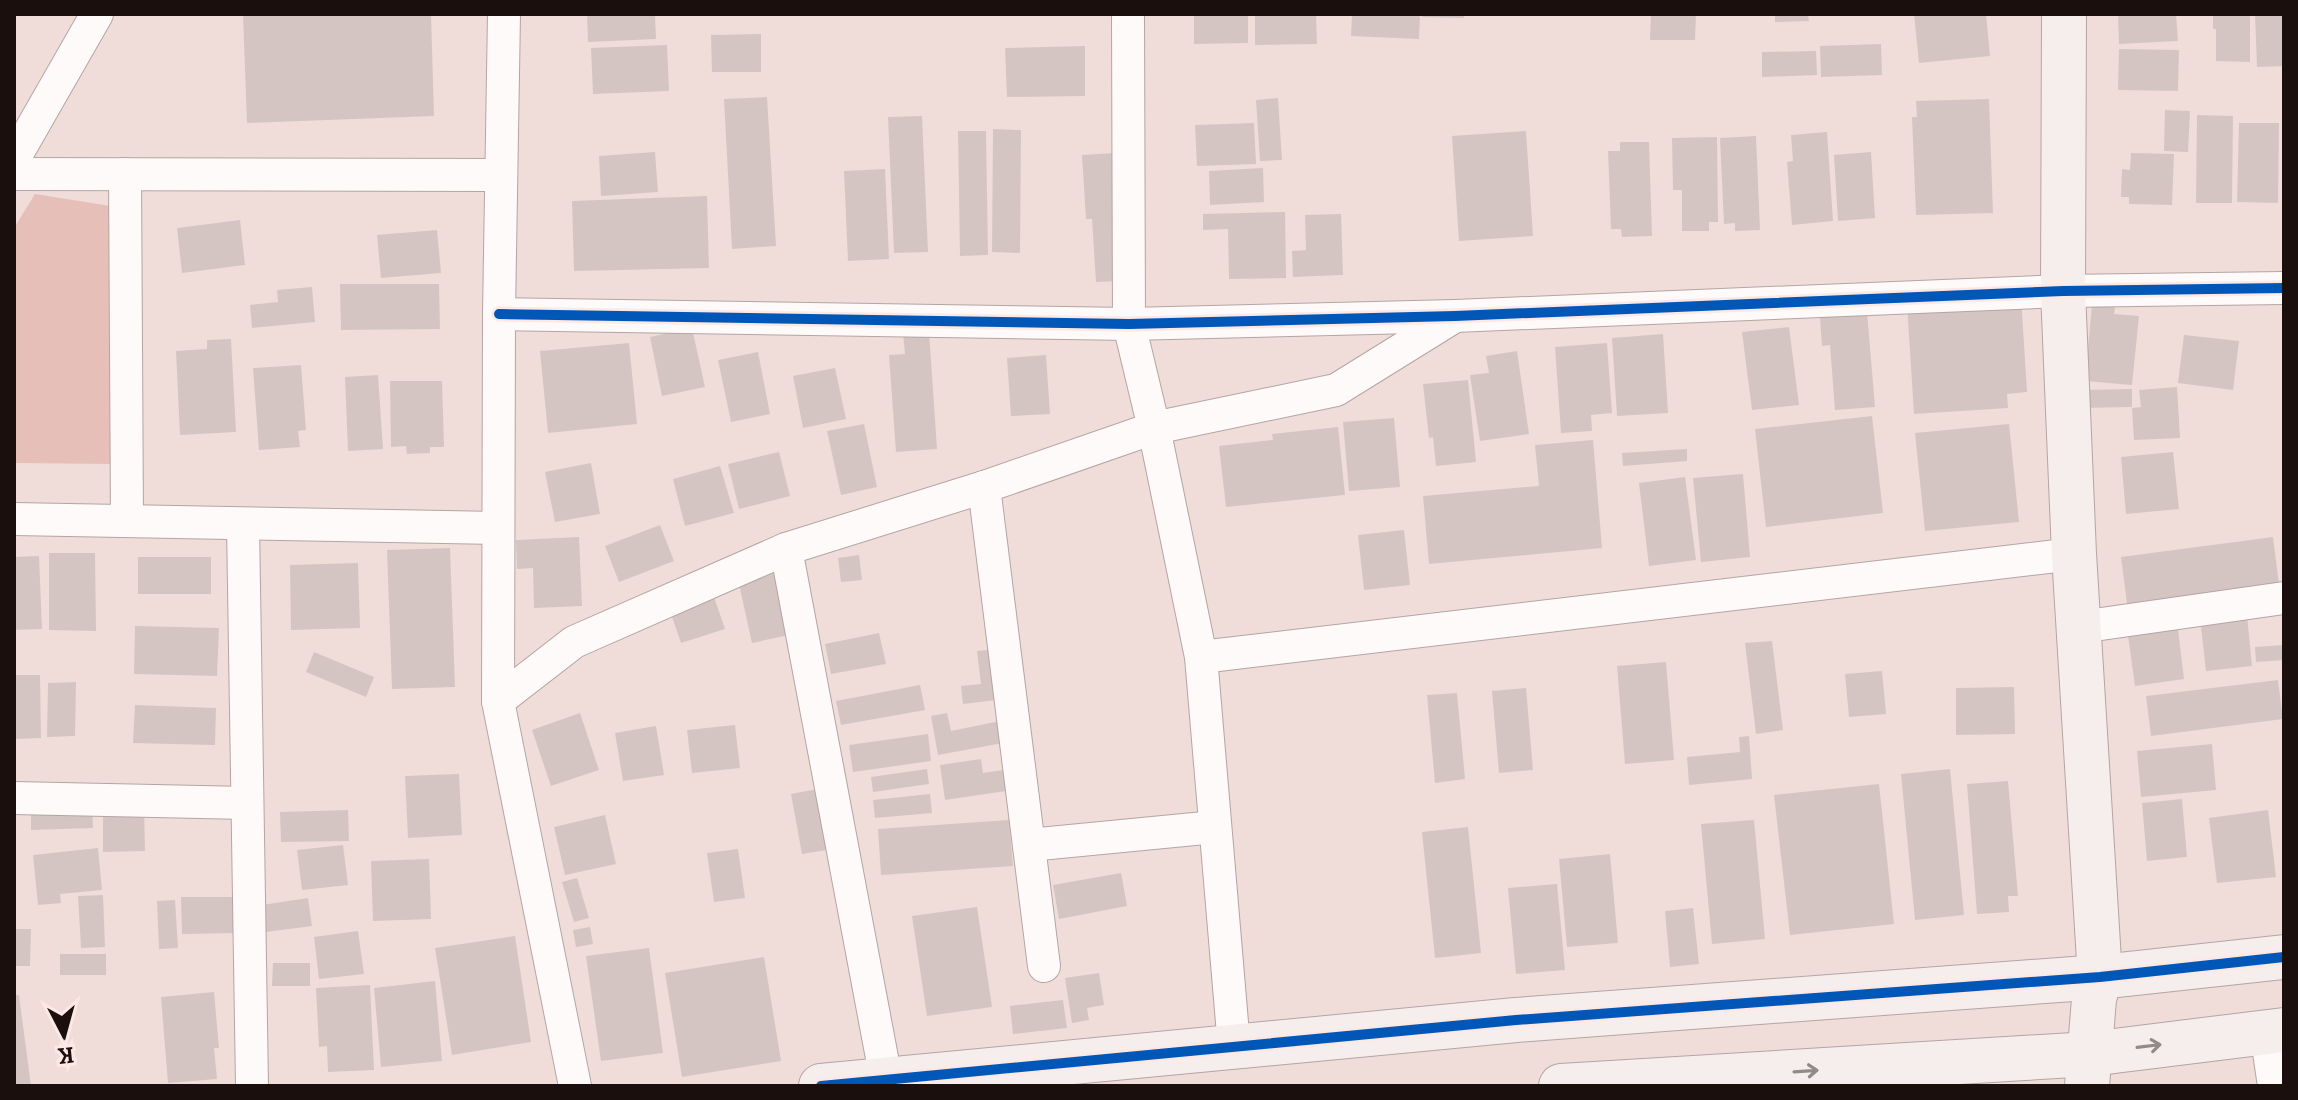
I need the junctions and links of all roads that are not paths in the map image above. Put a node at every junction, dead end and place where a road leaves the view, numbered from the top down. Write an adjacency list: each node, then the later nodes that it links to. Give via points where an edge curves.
1 (97, 14): 5 (street)
2 (504, 14): 8 (street)
3 (1128, 14): 13 (street)
4 (2064, 14): 10 (street)
5 (14, 159)
6 (14, 174): 7 (street)
7 (125, 174): 8 (street); 17 (street)
8 (501, 175): 11 (street)
9 (2284, 288): 10 (street)
10 (2063, 291): 12 (street); 21 (street)
11 (499, 314): 13 (street); 19 (street)
12 (1455, 316): 13 (street); 14 (street, via 1336,390)
13 (1129, 324): 14 (street)
14 (1154, 428): 15 (street); 24 (street)
15 (984, 487): 20 (street); 29 (street)
16 (14, 519): 17 (street)
17 (127, 521): 18 (street)
18 (243, 524): 19 (street); 27 (street)
19 (498, 528): 25 (street)
20 (786, 549): 25 (street, via 574,642); 36 (street)
21 (2074, 554): 23 (street); 24 (street)
22 (2284, 598): 23 (street)
23 (2080, 627): 32 (street)
24 (1201, 657): 28 (street)
25 (498, 701): 38 (street)
26 (14, 798): 27 (street)
27 (247, 803): 37 (street)
28 (1215, 827): 29 (street); 34 (street)
29 (1029, 845): 31 (street)
30 (2284, 957): 32 (street)
31 (1044, 966)
32 (2100, 977): 34 (street); 35 (street)
33 (2275, 1031): 35 (street, one-way to 33); 41 (street)
34 (1234, 1046): 36 (street)
35 (2089, 1070): 40 (street, one-way to 35)
36 (886, 1079): 39 (street)
37 (252, 1086)
38 (575, 1086)
39 (821, 1086)
40 (1561, 1086)
41 (2274, 1086)

